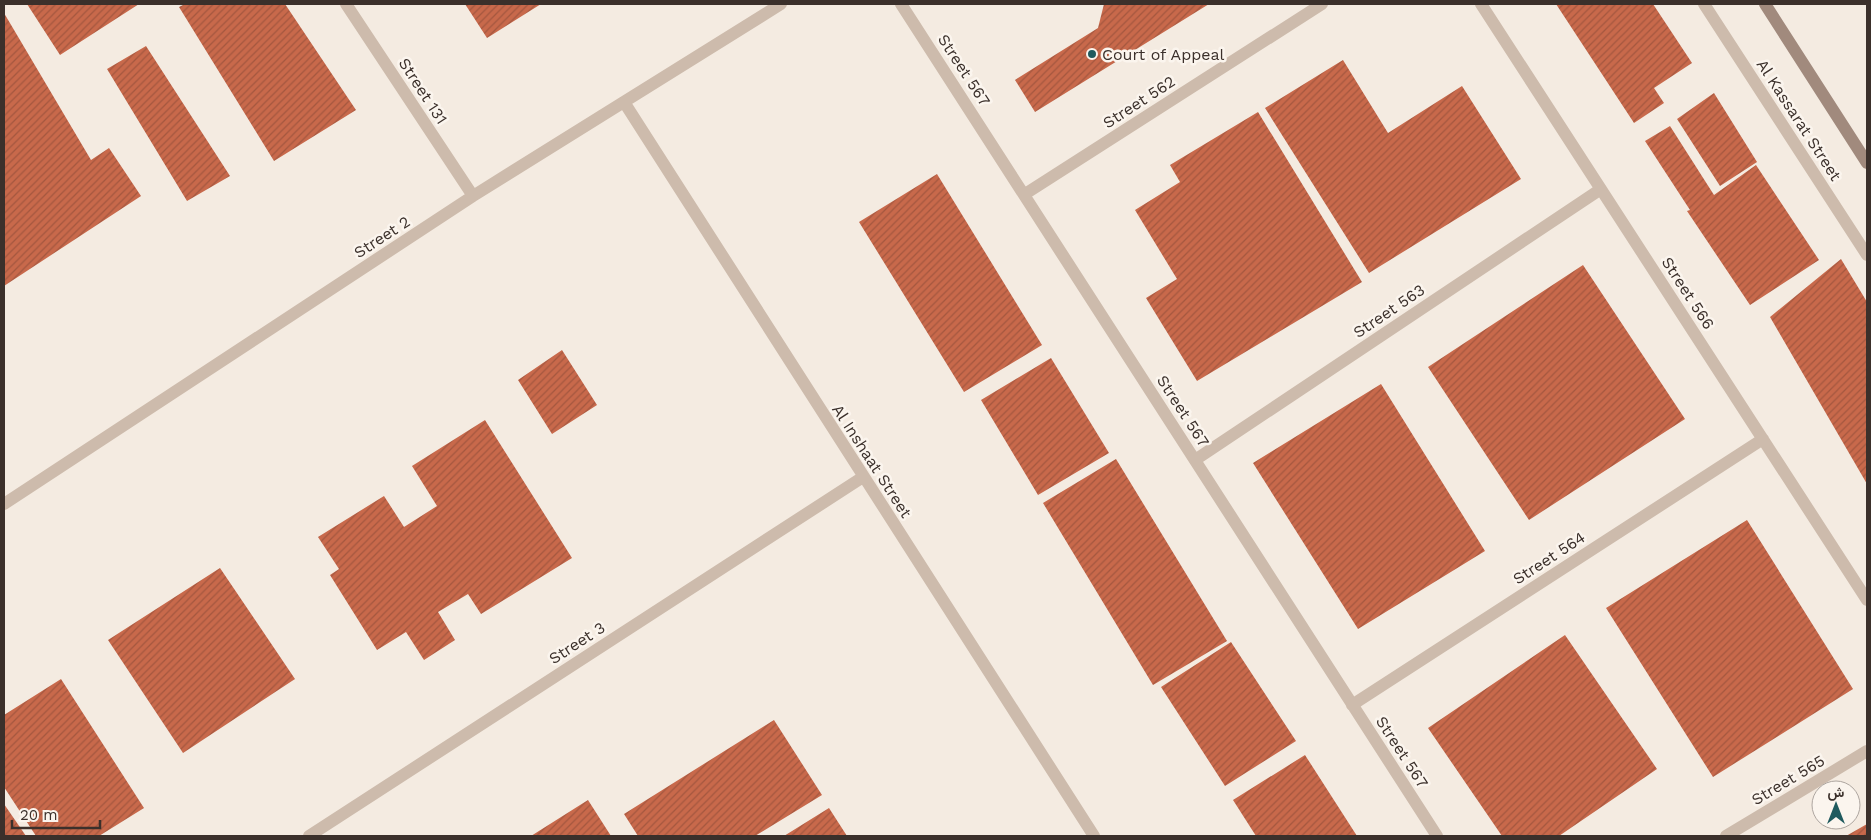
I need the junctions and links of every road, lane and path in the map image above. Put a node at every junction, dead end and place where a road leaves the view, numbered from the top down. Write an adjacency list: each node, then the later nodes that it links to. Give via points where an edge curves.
1 (346, 4): 12 (street, Street 131)
2 (781, 4): 8 (street, Street 2)
3 (901, 4): 11 (street, Street 567)
4 (1322, 4): 11 (street, Street 562)
5 (1481, 4): 10 (street, Street 566)
6 (1704, 4): 13 (street, Al Kassarat Street)
7 (1765, 4): 9 (street)
8 (624, 102): 12 (street, Street 2); 16 (street, Al Inshaat Street)
9 (1867, 163)
10 (1601, 189): 14 (street, Street 566); 15 (street, Street 563)
11 (1025, 194): 15 (street, Street 567)
12 (473, 196): 17 (street, Street 2)
13 (1867, 255)
14 (1762, 439): 18 (street, Street 566); 19 (street, Street 564)
15 (1195, 460): 19 (street, Street 567)
16 (864, 477): 21 (street, Street 3); 22 (street, Al Inshaat Street)
17 (4, 504)
18 (1867, 600)
19 (1352, 704): 23 (street, Street 567)
20 (1867, 751): 24 (street, Street 565)
21 (309, 836)
22 (1094, 836)
23 (1437, 836)
24 (1726, 836)

